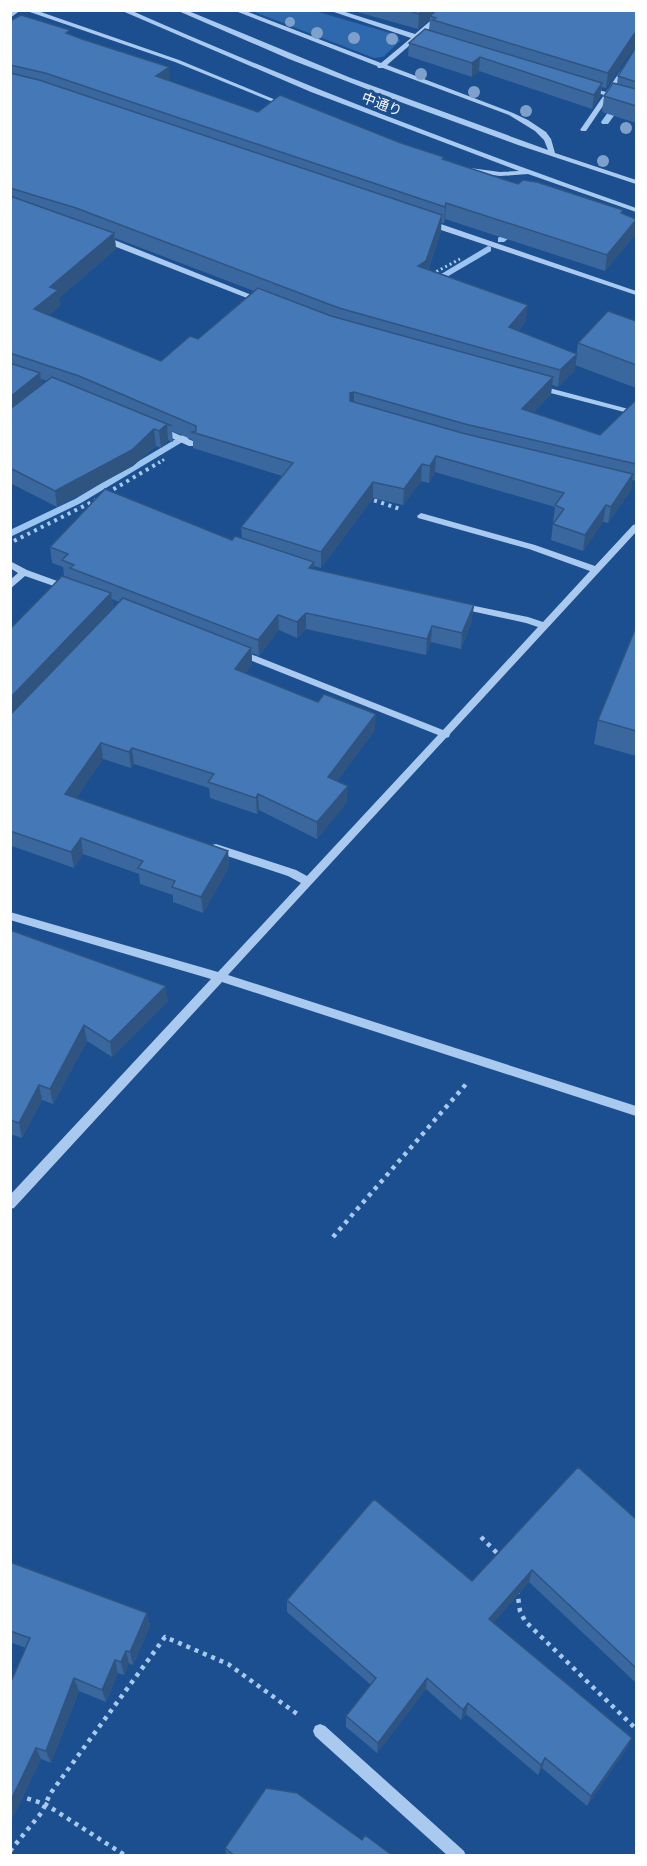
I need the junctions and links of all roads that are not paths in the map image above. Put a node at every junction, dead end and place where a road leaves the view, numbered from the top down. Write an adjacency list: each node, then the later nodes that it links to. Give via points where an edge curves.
1 (18, 10): 8 (street)
2 (27, 10): 16 (street, via 195,68)
3 (123, 10): 20 (street, 中通り, via 307,89)
4 (179, 10): 18 (street, 中通り)
5 (236, 10): 12 (street)
6 (331, 10): 9 (street)
7 (448, 10): 9 (street)
8 (10, 16)
9 (417, 37): 10 (street); 12 (street)
10 (439, 44)
11 (636, 52): 14 (street)
12 (380, 67): 18 (street, via 523,120 547,136)
13 (575, 85): 14 (street)
14 (608, 95): 15 (street); 17 (street)
15 (636, 102)
16 (296, 109)
17 (584, 130)
18 (552, 154): 21 (street, 中通り)
19 (450, 166): 20 (street, via 500,174)
20 (528, 172): 22 (street, 中通り)
21 (636, 182)
22 (636, 210)
23 (420, 220): 25 (street)
24 (94, 236): 26 (street)
25 (636, 293)
26 (270, 304)
27 (524, 383): 28 (street)
28 (636, 413)
29 (147, 424): 30 (street)
30 (192, 444)
31 (421, 516): 34 (street, via 532,547)
32 (636, 527): 34 (street)
33 (10, 564): 35 (street)
34 (596, 570): 39 (street)
35 (24, 572): 36 (street); 37 (street)
36 (10, 586)
37 (79, 592)
38 (450, 604): 39 (street)
39 (544, 626): 41 (street)
40 (232, 650): 41 (street)
41 (446, 735): 43 (street)
42 (203, 844): 43 (street, via 292,873)
43 (308, 882): 45 (street)
44 (10, 916): 45 (street)
45 (219, 978): 46 (street); 47 (street)
46 (636, 1111)
47 (13, 1197)
48 (320, 1731): 49 (street)
49 (459, 1856)

